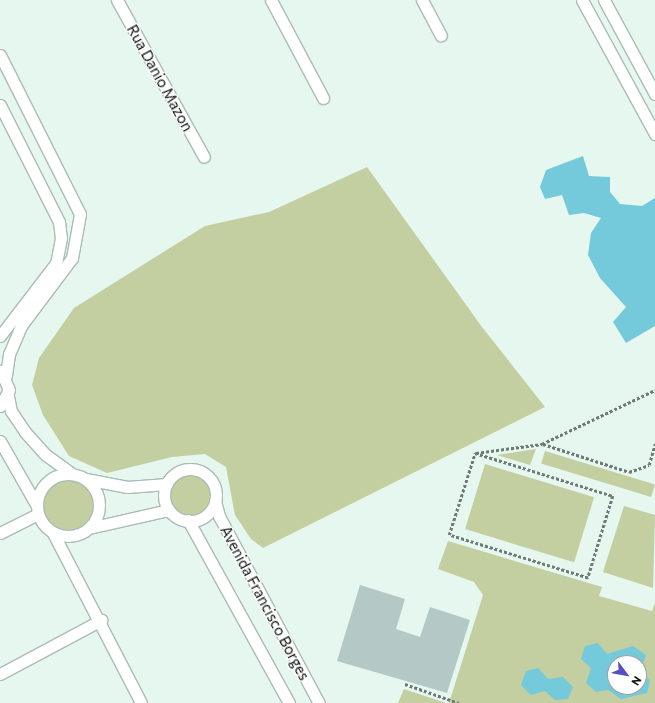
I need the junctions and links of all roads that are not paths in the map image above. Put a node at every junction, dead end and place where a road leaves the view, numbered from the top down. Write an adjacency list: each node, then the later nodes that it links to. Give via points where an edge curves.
1 (117, 0): 16 (street, Rua Danio Mazon)
2 (271, 0): 13 (street)
3 (422, 0): 6 (street)
4 (582, 0): 8 (street)
5 (604, 0): 7 (street)
6 (441, 35)
7 (626, 39): 8 (street); 9 (street)
8 (610, 49): 11 (street)
9 (633, 52): 11 (street); 12 (street)
10 (0, 55): 17 (street, via 80,214 72,258)
11 (616, 62): 15 (street)
12 (655, 94)
13 (323, 98)
14 (0, 104): 17 (street, via 59,222 61,252)
15 (655, 134)
16 (204, 157)
17 (46, 284): 18 (street); 19 (street, via 21,326)
18 (0, 336)
19 (3, 373): 20 (street)
20 (8, 396): 21 (street); 23 (street, via 11,411 25,432 46,454)
21 (0, 406)
22 (0, 441): 27 (street)
23 (71, 473): 24 (street); 27 (street, via 60,474 44,485)
24 (86, 479): 25 (street, via 127,486); 30 (street, via 97,494 99,503 95,521)
25 (167, 484): 26 (street, via 178,472 194,469 209,477); 28 (street, via 164,497)
26 (215, 501): 29 (street, via 205,515); 37 (street, Avenida Francisco Borges, via 219,516)
27 (37, 509): 31 (street); 32 (street)
28 (169, 510): 29 (street); 30 (street)
29 (188, 520): 36 (street, Avenida Francisco Borges)
30 (89, 528): 32 (street, via 72,536)
31 (0, 532)
32 (53, 533): 33 (street)
33 (100, 620): 34 (street); 35 (street)
34 (0, 674)
35 (141, 703)
36 (289, 703)
37 (319, 703)

